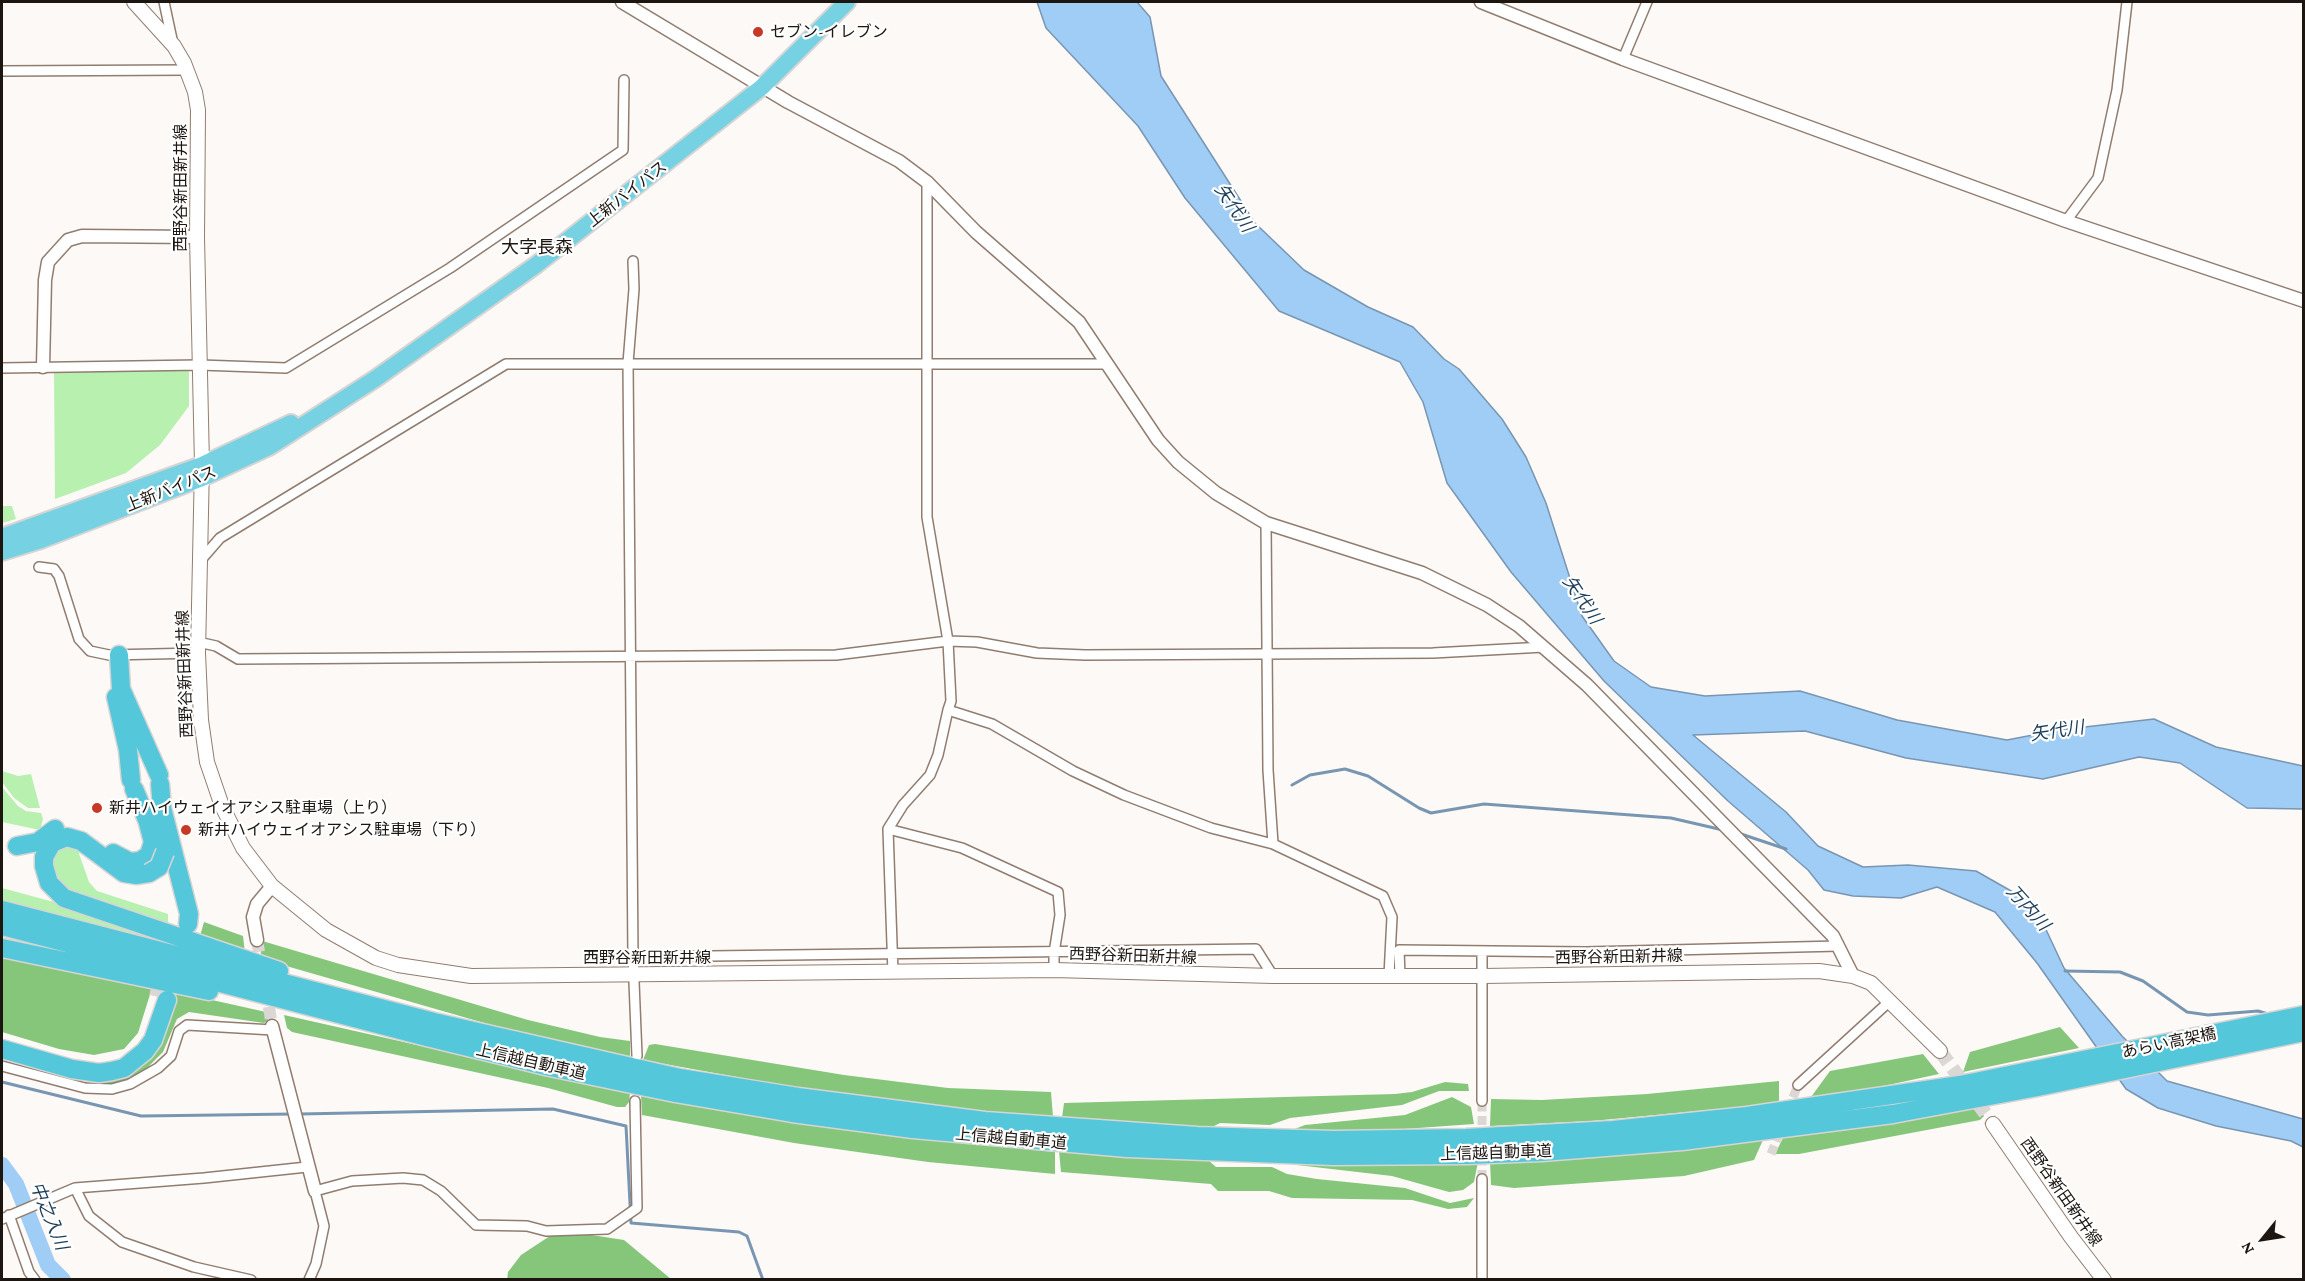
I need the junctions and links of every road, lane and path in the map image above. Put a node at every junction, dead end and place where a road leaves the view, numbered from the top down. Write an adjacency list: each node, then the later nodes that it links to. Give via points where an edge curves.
1 (134, 2): 8 (main road, 西野谷新田新井線)
2 (164, 2): 8 (street)
3 (622, 2): 13 (street)
4 (847, 2): 13 (highway, 上新バイパス)
5 (1481, 2): 9 (street)
6 (1647, 2): 9 (street)
7 (2127, 2): 15 (street, via 2117,90 2098,178)
8 (174, 46): 11 (main road, 西野谷新田新井線)
9 (1623, 59): 15 (street)
10 (2, 70): 11 (street)
11 (187, 70): 16 (main road, 西野谷新田新井線, via 198,110)
12 (624, 80): 22 (street, via 623,150 460,262 286,368)
13 (762, 87): 14 (street, via 899,160); 25 (highway, 上新バイパス, via 536,265 403,359 269,447)
14 (927, 182): 20 (street); 21 (street, via 976,232 1079,322)
15 (2066, 221): 18 (street)
16 (197, 237): 22 (main road, 西野谷新田新井線); 23 (street, via 82,236 68,240 48,262)
17 (633, 261): 19 (street)
18 (2304, 301)
19 (628, 363): 20 (street); 29 (street, via 506,364 220,538); 36 (street)
20 (927, 363): 21 (street); 31 (street, via 927,517)
21 (1108, 364): 26 (street, via 1142,418 1178,462 1216,493)
22 (200, 365): 23 (street); 25 (main road, 西野谷新田新井線)
23 (44, 367): 24 (street)
24 (2, 368)
25 (202, 471): 27 (highway, 上新バイパス); 28 (highway, 上新バイパス, via 41,540); 29 (main road, 西野谷新田新井線)
26 (1266, 523): 32 (street, via 1422,573 1487,605); 35 (street)
27 (2, 537)
28 (2, 552)
29 (199, 561): 33 (main road, 西野谷新田新井線)
30 (39, 567): 34 (street, via 54,569 59,576 75,630 84,646 97,654)
31 (948, 641): 35 (street, via 1037,653); 36 (street, via 836,655); 37 (street)
32 (1544, 647): 35 (street); 47 (street, via 1587,685)
33 (198, 648): 34 (street); 36 (street, via 216,646 238,659); 43 (main road, 西野谷新田新井線, via 204,741 213,784 243,848)
34 (114, 655): 38 (highway, via 121,689 160,779); 39 (highway, via 110,671 133,785)
35 (1266, 655): 41 (street)
36 (631, 657): 52 (street)
37 (948, 710): 40 (street, via 930,775); 41 (street, via 992,724 1073,771 1125,795 1211,828)
38 (162, 808): 39 (highway, via 189,914 183,923 176,893); 65 (highway, bridge, via 165,852 159,867 149,873 124,873 81,841 67,837 52,843 44,857 50,884 64,898 303,980)
39 (148, 822): 42 (highway, via 152,850 135,862 121,858 72,827 56,829 38,842)
40 (888, 829): 50 (street, via 962,848 1059,892); 51 (street)
41 (1273, 844): 57 (street, via 1383,896 1392,917)
42 (17, 846)
43 (272, 886): 46 (street, via 257,904 253,917); 55 (main road, 西野谷新田新井線, via 326,930 376,958 398,965 471,976)
44 (2, 910): 65 (highway, 上信越自動車道)
45 (2, 926): 62 (highway, 上信越自動車道)
46 (257, 940)
47 (1839, 946): 49 (street); 59 (street)
48 (2, 948): 62 (highway)
49 (1482, 952): 57 (street, via 1399,950); 58 (street)
50 (1054, 953): 51 (street); 53 (street); 56 (street, via 1256,949)
51 (892, 955): 52 (street); 54 (street)
52 (633, 957): 55 (street)
53 (1054, 970): 54 (main road, 西野谷新田新井線); 56 (main road, 西野谷新田新井線)
54 (893, 973): 55 (main road, 西野谷新田新井線)
55 (633, 974): 69 (street)
56 (1273, 976): 57 (main road, 西野谷新田新井線)
57 (1395, 976): 58 (main road, 西野谷新田新井線)
58 (1483, 976): 59 (main road, 西野谷新田新井線, via 1819,970); 74 (street)
59 (1853, 976): 60 (main road, 西野谷新田新井線, via 1871,982)
60 (1891, 1000): 68 (main road, 西野谷新田新井線); 72 (street)
61 (2304, 1015): 71 (highway, あらい高架橋)
62 (367, 1022): 71 (highway, 上信越自動車道, via 550,1067 735,1104 852,1121 984,1137 1162,1150 1333,1156 1542,1152 1682,1141 1822,1124)
63 (273, 1028): 70 (street, via 187,1025 179,1031 171,1056 158,1068 112,1089 85,1088); 76 (street)
64 (2304, 1032): 71 (highway, あらい高架橋)
65 (496, 1037): 71 (highway, 上信越自動車道, via 680,1078 869,1107 1051,1127 1268,1138 1401,1140 1613,1130)
66 (2, 1040): 67 (highway, via 71,1061 112,1061 140,1042 162,999 153,1041 124,1068 99,1073 72,1069)
67 (2, 1048)
68 (1940, 1051)
69 (637, 1056)
70 (2, 1066)
71 (2037, 1079)
72 (1798, 1085)
73 (635, 1101): 79 (street, via 637,1208 607,1229 546,1231 528,1226 476,1225 441,1191 423,1180 352,1181)
74 (1482, 1101)
75 (1993, 1124): 85 (main road, 西野谷新田新井線)
76 (307, 1167): 78 (street); 79 (street)
77 (1482, 1179): 84 (street)
78 (75, 1188): 80 (street); 82 (street, via 89,1216 122,1242 194,1267)
79 (315, 1191): 83 (street, via 324,1226)
80 (5, 1217): 81 (street)
81 (35, 1280)
82 (251, 1280)
83 (309, 1280)
84 (1482, 1280)
85 (2104, 1280)

